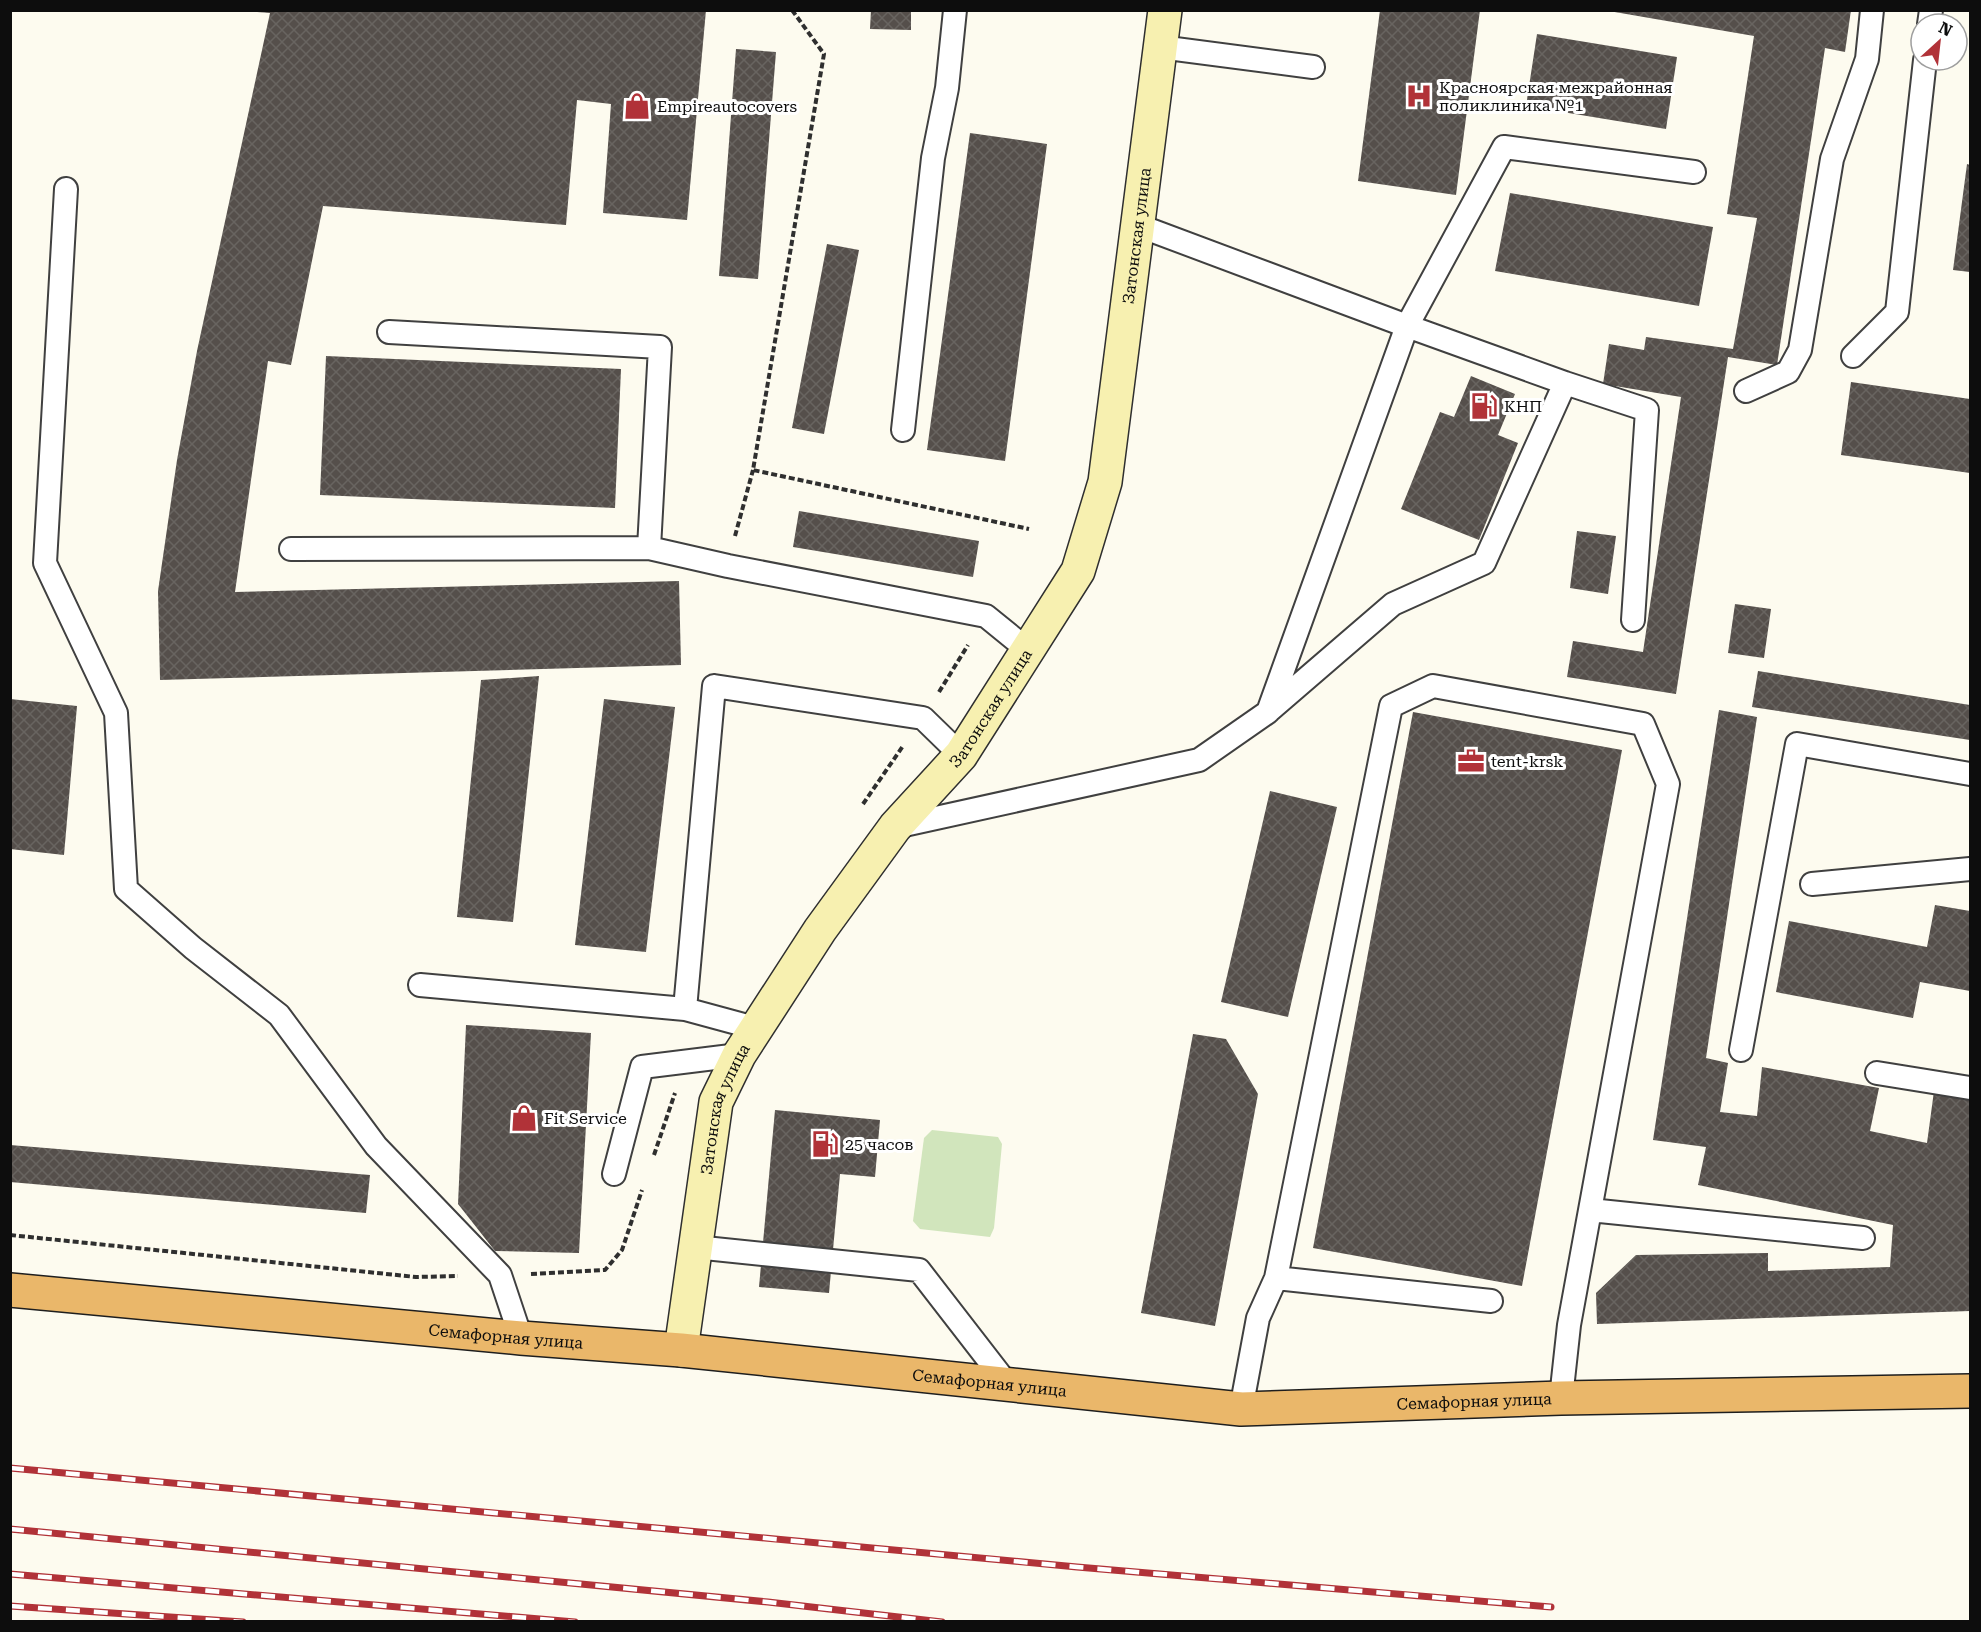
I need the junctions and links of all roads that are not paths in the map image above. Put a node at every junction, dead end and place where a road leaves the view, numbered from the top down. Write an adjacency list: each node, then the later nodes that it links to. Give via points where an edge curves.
1 (955, 10): 15 (lane, via 947,88 933,158)
2 (1165, 10): 4 (main road, Затонская улица)
3 (1872, 10): 14 (lane, via 1867,59 1832,159 1800,350 1788,372)
4 (1160, 46): 5 (lane); 9 (main road, Затонская улица)
5 (1312, 67)
6 (1924, 72): 12 (lane, via 1897,312)
7 (1694, 172): 10 (lane, via 1504,147)
8 (66, 189): 40 (lane, via 45,563 116,713 126,889 279,1015 376,1146 500,1275)
9 (1137, 225): 10 (lane); 19 (main road, Затонская улица, via 1105,482 1078,571)
10 (1407, 326): 13 (lane); 20 (lane)
11 (389, 332): 16 (lane, via 660,347)
12 (1853, 356)
13 (1565, 383): 18 (lane, via 1647,410); 20 (lane, via 1484,563 1393,604)
14 (1746, 391)
15 (903, 430)
16 (649, 548): 17 (lane); 19 (lane, via 986,616)
17 (291, 549)
18 (1633, 620)
19 (1029, 651): 21 (main road, Затонская улица)
20 (1268, 712): 23 (lane, via 1199,760)
21 (961, 755): 23 (main road, Затонская улица); 27 (lane, via 923,718 714,686)
22 (1971, 774): 29 (lane, via 1797,744)
23 (895, 827): 28 (main road, Затонская улица)
24 (1971, 869): 25 (lane)
25 (1812, 884)
26 (420, 985): 27 (lane)
27 (685, 1009): 28 (lane)
28 (755, 1028): 30 (main road, Затонская улица)
29 (1741, 1050)
30 (738, 1055): 33 (lane, via 642,1067); 36 (main road, Затонская улица, via 716,1102)
31 (1878, 1073): 32 (lane)
32 (1971, 1088)
33 (614, 1174)
34 (1590, 1210): 35 (lane); 37 (lane, via 1668,784 1643,724 1433,686 1391,706); 44 (lane, via 1569,1325)
35 (1863, 1238)
36 (695, 1247): 41 (main road, Затонская улица); 42 (lane, via 919,1270)
37 (1276, 1278): 39 (lane); 45 (lane, via 1258,1318)
38 (10, 1290): 40 (highway, Семафорная улица)
39 (1491, 1300)
40 (521, 1338): 41 (highway, Семафорная улица)
41 (681, 1350): 42 (highway, Семафорная улица)
42 (1008, 1385): 45 (highway, Семафорная улица)
43 (1971, 1391): 44 (highway, Семафорная улица)
44 (1561, 1398): 45 (highway, Семафорная улица)
45 (1241, 1409)

